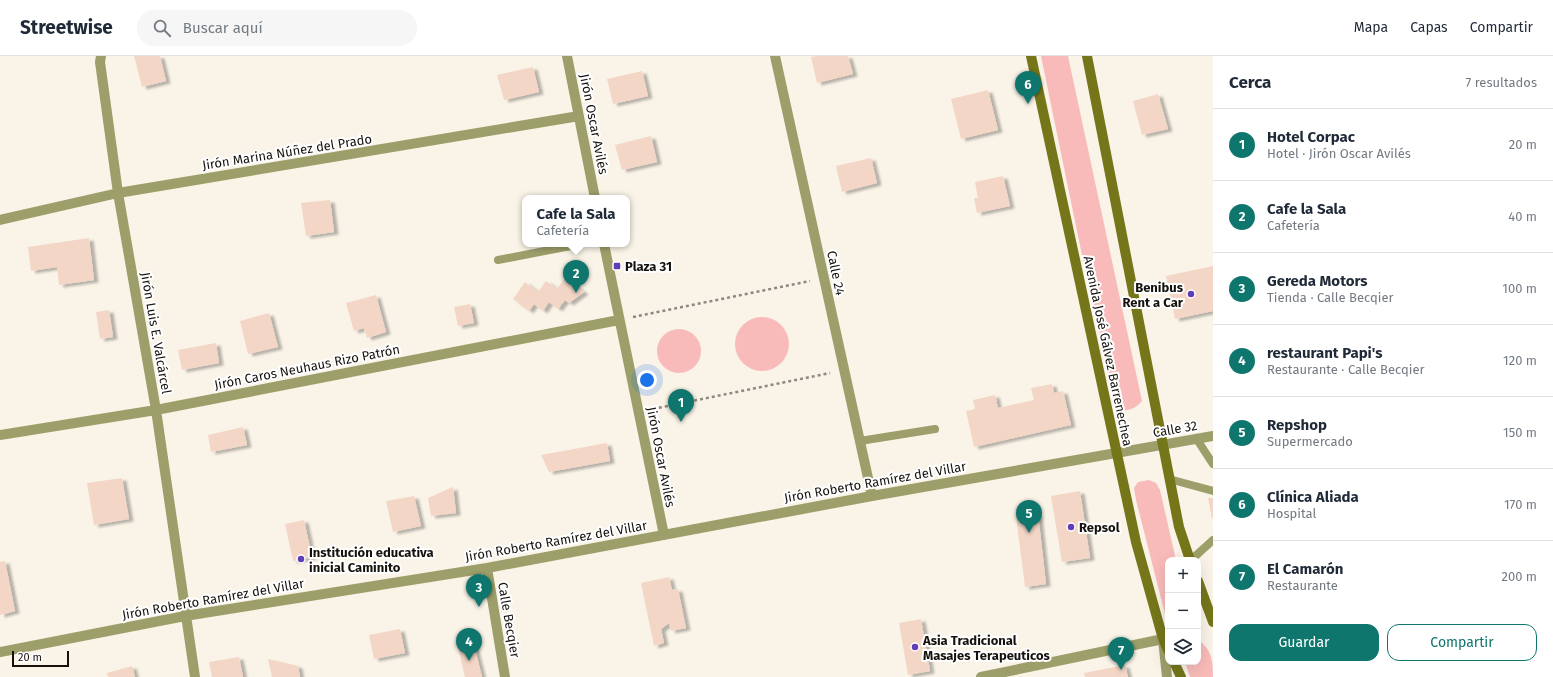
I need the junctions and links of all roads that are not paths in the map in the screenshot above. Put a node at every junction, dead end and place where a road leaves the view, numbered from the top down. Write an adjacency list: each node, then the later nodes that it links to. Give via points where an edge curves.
1 (101, 56): 7 (street, Jirón Luis E. Valcárcel)
2 (567, 56): 6 (street, Jirón Oscar Avilés)
3 (776, 56): 19 (street, Calle 24)
4 (1031, 56): 21 (main road, Avenida José Gálvez Barrenechea)
5 (1087, 56): 20 (main road)
6 (579, 116): 7 (street, Jirón Marina Núñez del Prado); 8 (street, Jirón Oscar Avilés)
7 (118, 193): 9 (street, Jirón Marina Núñez del Prado); 14 (street, Jirón Luis E. Valcárcel)
8 (594, 195)
9 (0, 220)
10 (565, 247): 12 (lane)
11 (605, 247): 13 (street, Jirón Oscar Avilés)
12 (498, 260)
13 (619, 320): 14 (street, Jirón Caros Neuhaus Rizo Patrón); 26 (street, Jirón Oscar Avilés)
14 (156, 410): 16 (street, Jirón Caros Neuhaus Rizo Patrón); 32 (street, Jirón Luis E. Valcárcel)
15 (935, 429): 19 (lane)
16 (0, 435)
17 (1213, 436): 18 (street, Calle 32)
18 (1196, 438): 20 (street, Calle 32); 22 (lane)
19 (860, 441): 25 (street, Calle 24)
20 (1162, 444): 21 (street, Calle 32); 23 (main road)
21 (1117, 452): 25 (street, Jirón Roberto Ramírez del Villar); 34 (main road, Avenida José Gálvez Barrenechea, via 1136,542)
22 (1213, 464)
23 (1169, 479): 24 (lane); 28 (main road, via 1179,526)
24 (1213, 491)
25 (872, 496): 26 (street, Jirón Roberto Ramírez del Villar)
26 (664, 535): 30 (street, Jirón Roberto Ramírez del Villar)
27 (1213, 540): 29 (lane)
28 (1190, 557)
29 (1194, 557)
30 (487, 568): 32 (street, Jirón Roberto Ramírez del Villar); 39 (street, Calle Becqier)
31 (1201, 589): 33 (main road)
32 (185, 616): 36 (street, Jirón Roberto Ramírez del Villar); 38 (street, Jirón Luis E. Valcárcel)
33 (1213, 622)
34 (1163, 639): 35 (main road, Avenida José Gálvez Barrenechea); 40 (street); 41 (street)
35 (1165, 643)
36 (0, 652)
37 (1175, 665): 42 (main road)
38 (195, 677)
39 (506, 677)
40 (981, 677)
41 (1167, 677)
42 (1181, 677)

